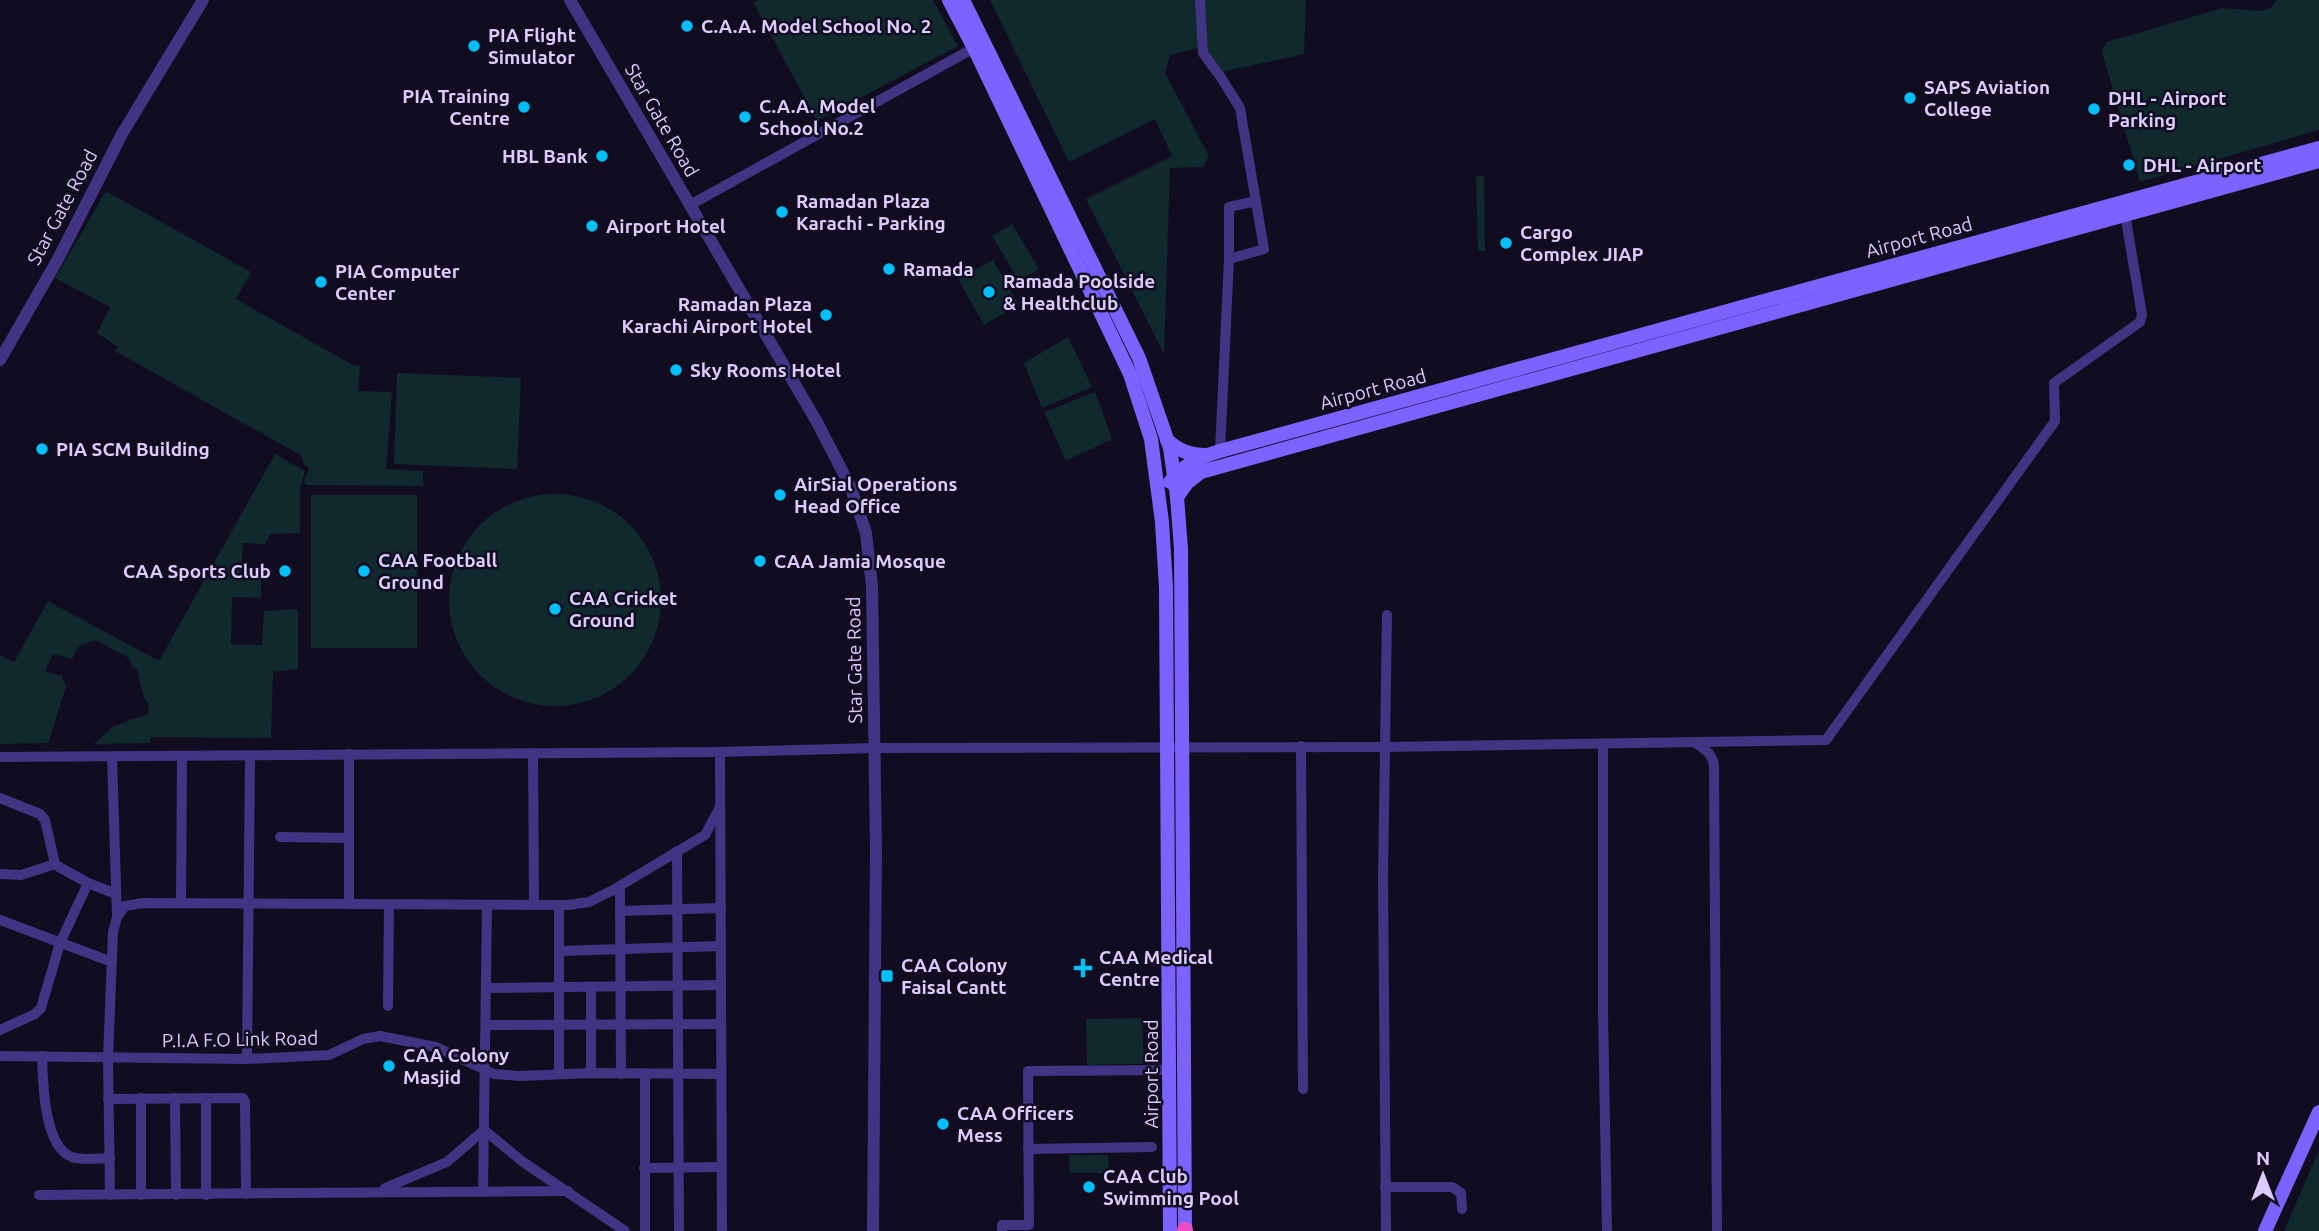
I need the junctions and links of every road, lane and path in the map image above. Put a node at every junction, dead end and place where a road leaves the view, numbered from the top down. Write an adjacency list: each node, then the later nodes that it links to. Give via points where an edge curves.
1 (204, 0): 15 (street, Star Gate Road, via 122,134)
2 (570, 0): 12 (street, Star Gate Road)
3 (949, 0): 6 (main road)
4 (963, 0): 7 (main road)
5 (1200, 0): 11 (street, via 1203,53 1240,108)
6 (974, 48): 7 (main road); 12 (street)
7 (1003, 95): 10 (main road)
8 (2319, 148): 18 (main road, Airport Road)
9 (2319, 161): 13 (main road, Airport Road)
10 (1051, 192): 16 (main road, Airport Road, via 1130,374); 17 (main road, Airport Road, via 1139,358)
11 (1256, 201): 14 (street, via 1229,207); 14 (street, via 1264,248)
12 (690, 205): 31 (street, Star Gate Road, via 817,422 855,498 866,533 872,586)
13 (2125, 214): 21 (main road, Airport Road); 25 (street, via 2140,322 2054,383 2055,421 1826,740)
14 (1229, 259): 18 (street)
15 (0, 360)
16 (1151, 439): 19 (main road); 23 (main road, Airport Road)
17 (1167, 440): 18 (main road, via 1189,454); 19 (main road, Airport Road)
18 (1213, 453): 20 (main road, Airport Road)
19 (1171, 459): 20 (main road, Airport Road)
20 (1180, 472): 21 (main road); 22 (main road, Airport Road); 23 (main road)
21 (1201, 472): 22 (main road)
22 (1177, 497): 27 (main road, Airport Road)
23 (1160, 502): 29 (main road, Airport Road)
24 (1387, 615): 30 (street)
25 (1695, 743): 26 (street); 126 (street, via 1714,759)
26 (1603, 744): 30 (street); 125 (street)
27 (1183, 746): 28 (street); 29 (street); 123 (main road, Airport Road)
28 (1301, 746): 30 (street); 93 (street)
29 (1168, 747): 31 (street); 86 (main road, Airport Road)
30 (1385, 747): 106 (street)
31 (875, 748): 32 (street); 121 (street, Star Gate Road)
32 (720, 752): 33 (street); 40 (street)
33 (533, 753): 34 (street); 54 (street)
34 (349, 754): 35 (street); 42 (street)
35 (250, 756): 38 (street); 50 (street)
36 (0, 757): 37 (street)
37 (112, 757): 38 (street); 48 (street)
38 (182, 757): 49 (street)
39 (0, 798): 44 (street, via 40,814)
40 (720, 807): 43 (street, via 705,835); 56 (street)
41 (280, 837): 42 (street)
42 (349, 838): 51 (street)
43 (677, 851): 47 (street); 57 (street)
44 (55, 864): 45 (street, via 32,873); 46 (street)
45 (0, 874)
46 (88, 883): 48 (street); 61 (street)
47 (620, 886): 55 (street, via 589,902); 58 (street)
48 (116, 894): 59 (street)
49 (181, 903): 50 (street); 59 (street, via 125,906)
50 (250, 904): 51 (street); 84 (street)
51 (349, 904): 52 (street)
52 (389, 905): 53 (street); 73 (street)
53 (487, 905): 54 (street); 72 (street)
54 (534, 905): 55 (street)
55 (559, 905): 65 (street)
56 (721, 908): 57 (street); 62 (street)
57 (677, 909): 58 (street); 63 (street)
58 (620, 911): 64 (street)
59 (117, 917): 66 (street)
60 (0, 920): 61 (street)
61 (60, 943): 66 (street); 80 (street, via 41,1008)
62 (721, 946): 63 (street); 68 (street)
63 (677, 947): 64 (street); 67 (street)
64 (620, 949): 65 (street); 69 (street)
65 (559, 951): 70 (street)
66 (112, 962): 83 (street)
67 (678, 985): 68 (street); 69 (street); 74 (street)
68 (721, 985): 75 (street)
69 (621, 986): 71 (street); 79 (street)
70 (559, 987): 71 (street); 72 (street); 77 (street)
71 (590, 987): 78 (street)
72 (487, 988): 76 (street)
73 (388, 1006)
74 (678, 1024): 75 (street); 79 (street); 91 (street)
75 (721, 1024): 92 (street)
76 (486, 1025): 77 (street); 85 (street)
77 (560, 1025): 78 (street); 88 (street)
78 (590, 1025): 79 (street); 87 (street)
79 (621, 1025): 89 (street)
80 (0, 1030)
81 (0, 1056): 82 (street, P.I.A F.O Link Road)
82 (43, 1056): 83 (street, P.I.A F.O Link Road); 102 (street, via 45,1110 60,1147 79,1158)
83 (108, 1058): 84 (street, P.I.A F.O Link Road); 97 (street)
84 (247, 1059): 85 (street, P.I.A F.O Link Road, via 329,1055 380,1036 436,1047)
85 (485, 1068): 88 (street, P.I.A F.O Link Road, via 495,1074); 99 (street)
86 (1170, 1070): 101 (street, via 1028,1071); 123 (main road, Airport Road)
87 (590, 1073): 88 (street, P.I.A F.O Link Road); 89 (street, P.I.A F.O Link Road)
88 (559, 1074)
89 (621, 1074): 90 (street, P.I.A F.O Link Road)
90 (645, 1074): 91 (street, P.I.A F.O Link Road); 105 (street)
91 (678, 1074): 92 (street, P.I.A F.O Link Road); 103 (street)
92 (721, 1074): 104 (street)
93 (1303, 1089)
94 (141, 1098): 95 (street); 97 (street); 113 (street)
95 (175, 1098): 96 (street); 114 (street)
96 (206, 1098): 110 (street, via 245,1102); 115 (street)
97 (108, 1099): 102 (street)
98 (2319, 1112): 127 (main road)
99 (484, 1130): 107 (street, via 447,1163); 108 (street); 109 (street)
100 (1152, 1147): 101 (street)
101 (1028, 1149): 122 (street, via 1028,1225 1002,1226)
102 (110, 1158): 112 (street)
103 (679, 1167): 104 (street); 105 (street); 119 (street)
104 (722, 1167): 120 (street)
105 (644, 1168): 118 (street)
106 (1385, 1186): 116 (street, via 1452,1187 1461,1193); 124 (street)
107 (378, 1191): 109 (street); 110 (street)
108 (568, 1191): 109 (street); 117 (street)
109 (483, 1192)
110 (246, 1194): 115 (street)
111 (39, 1195): 112 (street)
112 (110, 1195): 113 (street)
113 (141, 1195): 114 (street)
114 (176, 1195): 115 (street)
115 (206, 1195)
116 (1462, 1209)
117 (625, 1231)
118 (645, 1231)
119 (679, 1231)
120 (722, 1231)
121 (874, 1231)
122 (1002, 1231)
123 (1181, 1231)
124 (1386, 1231)
125 (1607, 1231)
126 (1717, 1231)
127 (2266, 1231)

